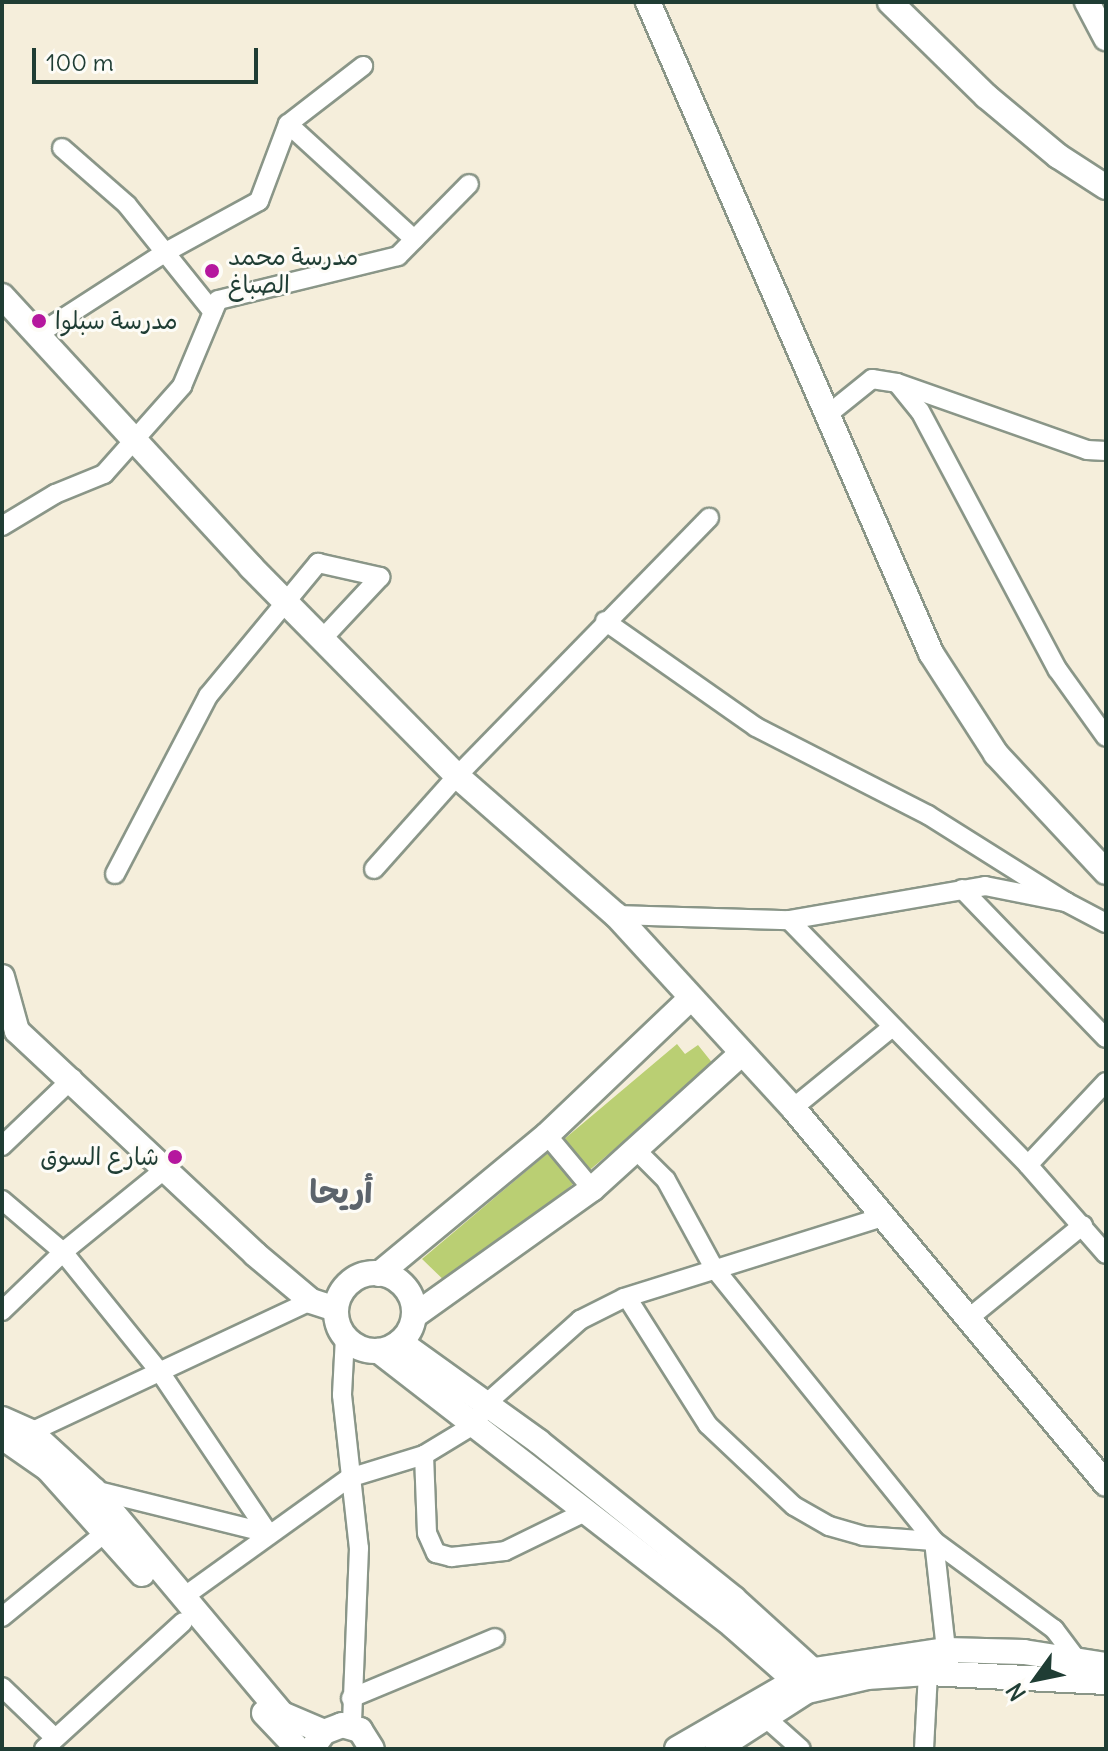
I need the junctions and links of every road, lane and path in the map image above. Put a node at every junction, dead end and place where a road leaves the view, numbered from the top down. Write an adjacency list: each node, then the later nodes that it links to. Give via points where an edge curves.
1 (648, 2): 16 (main road)
2 (890, 2): 9 (main road, via 986,96 1058,156)
3 (1087, 2): 4 (main road)
4 (1106, 38)
5 (363, 66): 6 (street)
6 (288, 124): 10 (street); 11 (street, via 259,201)
7 (62, 148): 11 (street, via 127,205)
8 (469, 184): 10 (street)
9 (1106, 187)
10 (414, 239): 13 (street, via 398,256 218,300)
11 (166, 252): 13 (street); 14 (street)
12 (2, 296): 14 (main road)
13 (213, 312): 17 (street, via 182,386)
14 (37, 335): 17 (main road)
15 (897, 383): 16 (street, via 872,379); 18 (street, via 1087,450); 24 (street, via 920,411 1058,670)
16 (826, 416): 27 (main road, via 931,653 996,754)
17 (131, 440): 20 (street, via 104,474 55,494); 21 (main road)
18 (1106, 451)
19 (709, 518): 22 (street)
20 (2, 526)
21 (285, 600): 23 (main road); 23 (street, via 318,563 380,577); 28 (street, via 208,696)
22 (605, 621): 25 (street); 30 (street, via 756,727 928,815)
23 (324, 637): 25 (main road)
24 (1106, 737)
25 (457, 776): 26 (street); 31 (main road)
26 (374, 869)
27 (1106, 872)
28 (115, 874)
29 (962, 889): 30 (street, via 985,886); 32 (street); 38 (street)
30 (1066, 902): 33 (street)
31 (616, 915): 32 (street); 35 (main road)
32 (789, 920): 36 (street)
33 (1106, 923)
34 (2, 977): 37 (main road)
35 (689, 1000): 39 (main road); 43 (main road)
36 (890, 1029): 42 (street); 46 (street)
37 (10, 1038): 40 (main road)
38 (1106, 1038)
39 (742, 1053): 42 (main road); 45 (main road)
40 (73, 1078): 44 (street); 47 (main road)
41 (1106, 1082): 46 (street)
42 (793, 1108): 50 (main road)
43 (547, 1135): 48 (street); 55 (main road)
44 (2, 1146)
45 (636, 1150): 48 (main road); 54 (street, via 666,1180)
46 (1028, 1165): 51 (street)
47 (165, 1169): 52 (street); 57 (main road)
48 (592, 1189): 60 (main road)
49 (2, 1200): 52 (street)
50 (885, 1216): 54 (street); 61 (main road)
51 (1083, 1225): 53 (street); 61 (street)
52 (63, 1252): 59 (street); 64 (street)
53 (1106, 1254)
54 (714, 1268): 56 (street); 75 (street)
55 (379, 1274): 58 (main road, via 346,1287); 60 (main road, via 408,1293)
56 (628, 1299): 65 (street, via 580,1320); 75 (street, via 708,1425 794,1506 829,1526 863,1536)
57 (311, 1301): 58 (main road); 64 (street)
58 (336, 1309): 62 (main road)
59 (2, 1311)
60 (414, 1316): 63 (main road)
61 (969, 1318): 70 (main road)
62 (345, 1337): 63 (main road, via 363,1349); 69 (street, via 342,1395)
63 (390, 1346): 65 (main road)
64 (160, 1372): 67 (street); 74 (street)
65 (481, 1414): 68 (street); 72 (main road); 84 (main road, via 734,1599)
66 (2, 1419): 67 (main road)
67 (13, 1442): 71 (main road); 73 (main road, via 48,1469)
68 (424, 1455): 69 (street); 72 (street, via 427,1533 436,1553 451,1557 505,1551)
69 (349, 1478): 74 (street); 87 (street, via 359,1548)
70 (1106, 1484)
71 (94, 1490): 74 (street); 76 (main road)
72 (587, 1511): 84 (main road)
73 (107, 1531): 77 (street); 78 (main road)
74 (268, 1533): 76 (street)
75 (934, 1541): 80 (street); 81 (street, via 1054,1629)
76 (182, 1598): 90 (main road, via 282,1714)
77 (2, 1617)
78 (183, 1622): 91 (street); 92 (main road)
79 (495, 1638): 87 (street)
80 (946, 1650): 81 (main road); 84 (main road)
81 (1077, 1659): 82 (main road)
82 (1106, 1665)
83 (928, 1673): 84 (main road); 85 (main road); 97 (street)
84 (811, 1681): 88 (main road); 94 (main road)
85 (1106, 1682)
86 (2, 1687): 91 (street)
87 (351, 1698): 89 (street)
88 (767, 1719): 95 (main road); 96 (street)
89 (352, 1726): 90 (main road); 93 (main road, via 368,1738)
90 (319, 1740)
91 (50, 1744)
92 (298, 1749)
93 (372, 1749)
94 (677, 1749)
95 (717, 1749)
96 (801, 1749)
97 (924, 1749)

